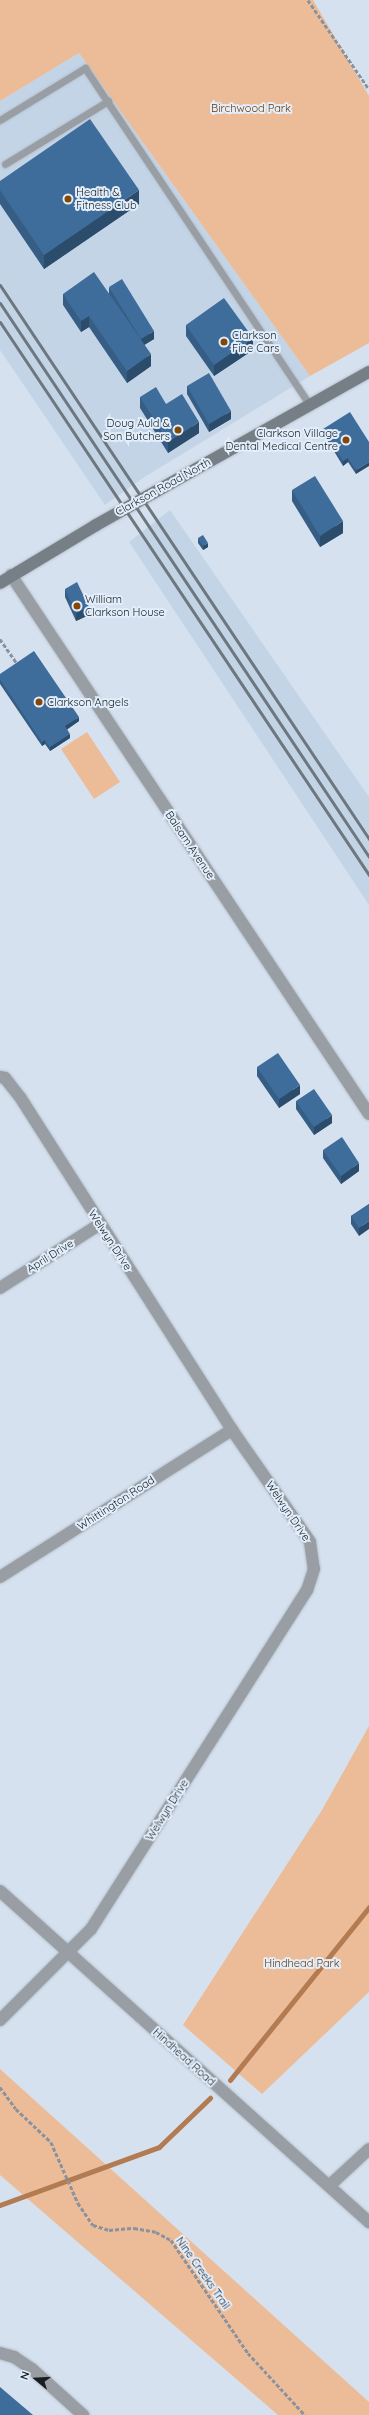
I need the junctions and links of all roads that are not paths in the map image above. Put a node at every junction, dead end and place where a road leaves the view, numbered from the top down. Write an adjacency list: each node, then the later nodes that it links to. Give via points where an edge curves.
1 (108, 101): 2 (lane, via 85,68); 3 (lane); 5 (lane)
2 (0, 120)
3 (5, 164)
4 (369, 372): 5 (street, Clarkson Road North)
5 (310, 405): 6 (street, Clarkson Road North)
6 (11, 575): 7 (street, Clarkson Road North); 9 (street, Balsam Avenue)
7 (0, 583)
8 (0, 1078): 10 (street, Welwyn Drive, via 5,1078 20,1097)
9 (369, 1114)
10 (100, 1224): 11 (street, April Drive); 12 (street, Welwyn Drive)
11 (0, 1288)
12 (232, 1430): 13 (street, Whittington Road); 15 (street, Welwyn Drive, via 310,1542 314,1569 307,1590 95,1923)
13 (0, 1577)
14 (0, 1891): 15 (street, Hindhead Road)
15 (69, 1954): 16 (street, Welwyn Drive, via 45,1973); 18 (street, Hindhead Road)
16 (0, 2020)
17 (369, 2149): 18 (street)
18 (329, 2186): 19 (street, Hindhead Road)
19 (369, 2222)
20 (0, 2353): 21 (street, via 14,2357 32,2369)
21 (83, 2415)

